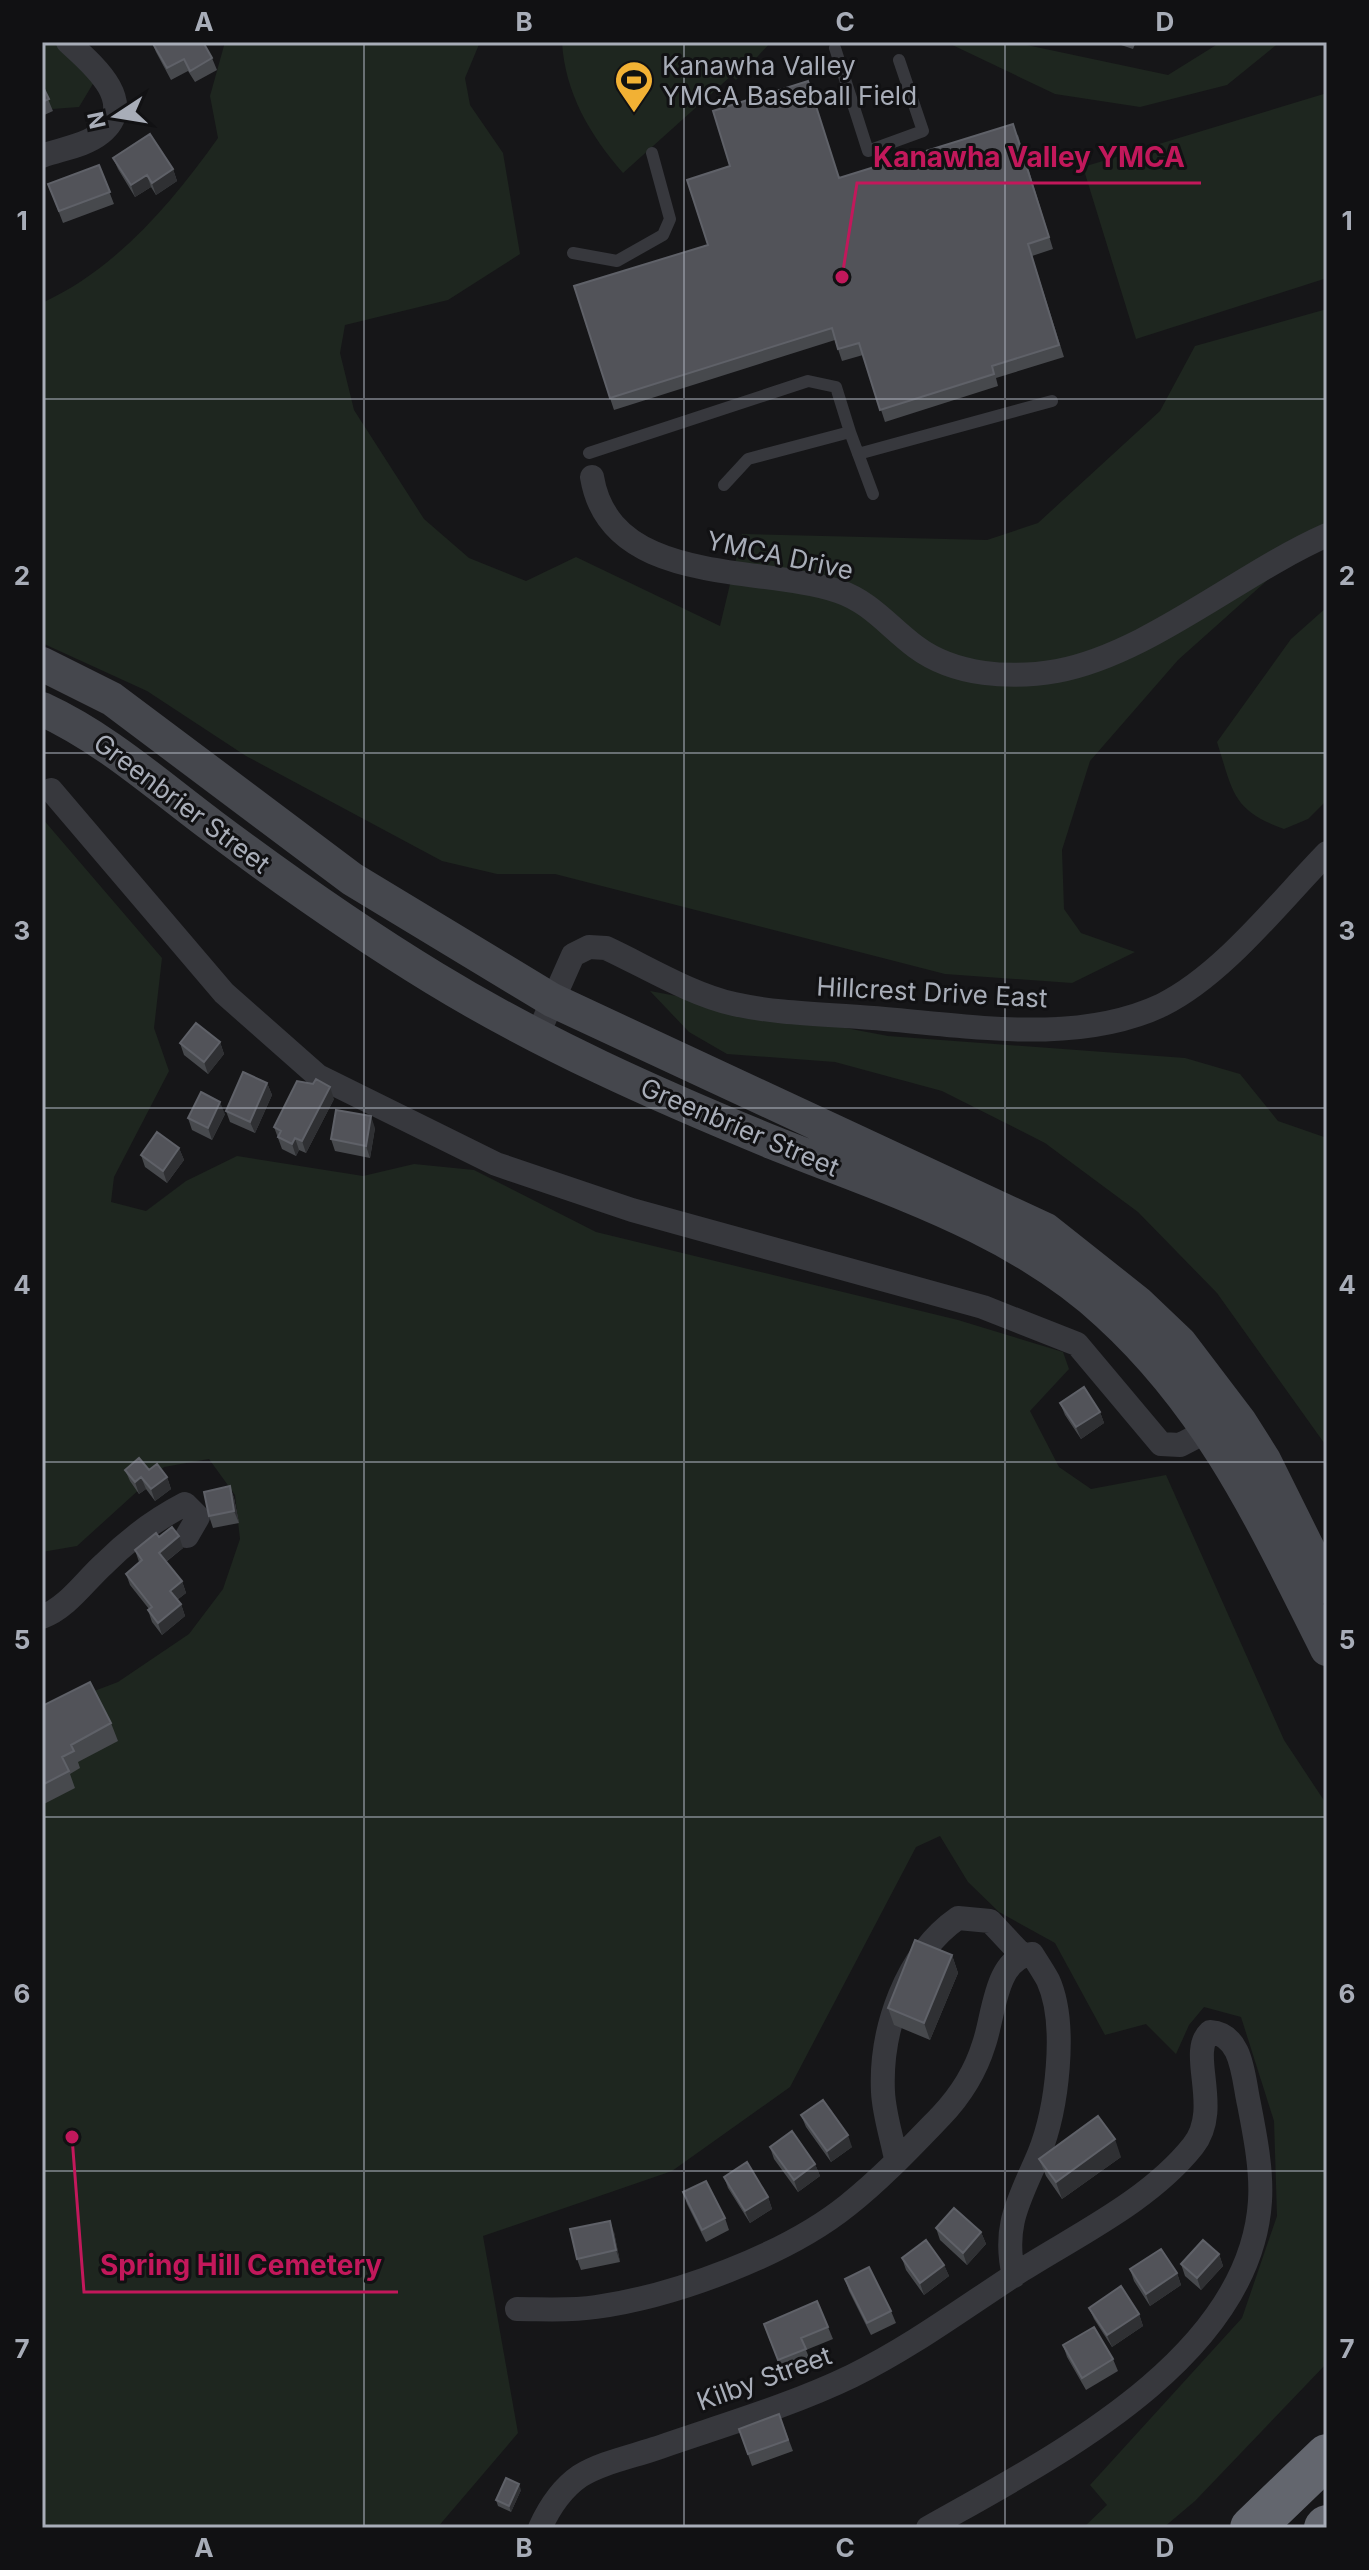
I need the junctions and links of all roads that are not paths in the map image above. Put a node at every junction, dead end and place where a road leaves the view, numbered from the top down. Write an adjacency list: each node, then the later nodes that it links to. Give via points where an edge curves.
1 (68, 42): 5 (street, via 103,74 115,107 100,134)
2 (835, 48): 3 (lane, via 868,151 923,131)
3 (899, 60)
4 (652, 153): 6 (lane, via 670,219 663,235 617,261)
5 (42, 156)
6 (573, 253)
7 (1052, 401): 9 (lane)
8 (850, 432): 9 (lane); 10 (lane, via 836,387 808,381); 11 (lane, via 748,459)
9 (858, 454): 12 (lane)
10 (590, 465): 13 (street, YMCA Drive, via 598,505 622,536 638,545 703,568 837,591 869,606 940,662 1003,675 1056,671 1127,648 1284,554)
11 (724, 485)
12 (873, 494)
13 (1327, 535)
14 (42, 664): 18 (main road, Greenbrier Street, via 112,699 352,879)
15 (42, 709): 19 (main road, Greenbrier Street, via 105,742 316,902 435,979)
16 (51, 790): 20 (street, via 224,993 318,1076 496,1164 632,1210 983,1307 1060,1335 1077,1344 1161,1444 1180,1445)
17 (1327, 853): 18 (street, Hillcrest Drive East, via 1211,971 1165,1003 1127,1020 996,1027 772,1010 714,999 606,948 589,947 573,955)
18 (552, 1000): 19 (street, Hillcrest Drive East); 22 (main road, Greenbrier Street, via 991,1202 1056,1238 1180,1343 1264,1460)
19 (537, 1036): 20 (main road, Greenbrier Street, via 697,1111 959,1218 1022,1250 1107,1312 1161,1368)
20 (1209, 1430): 24 (main road, Greenbrier Street, via 1235,1469)
21 (187, 1536): 23 (street, via 198,1517 185,1504 163,1515)
22 (1327, 1587)
23 (42, 1617)
24 (1327, 1649)
25 (1021, 1954): 26 (street, via 1007,1967 984,2045 965,2086); 26 (street, via 990,1921 958,1918 935,1934 904,1988 885,2037 883,2094); 27 (street, via 1032,1954 1049,1981 1057,2061 1048,2126 1013,2209 1008,2251)
26 (896, 2159): 28 (street, via 848,2205 814,2228 691,2284 596,2307)
27 (1014, 2276): 30 (street, Kilby Street, via 853,2375 581,2475 550,2506); 31 (street, Kilby Street, via 1145,2192 1192,2147 1207,2118 1203,2038 1210,2032 1222,2033 1233,2042 1252,2125 1260,2202 1244,2268 1225,2308 1109,2421)
28 (517, 2309)
29 (1327, 2456): 32 (highway)
30 (540, 2528)
31 (928, 2528)
32 (1252, 2528)

